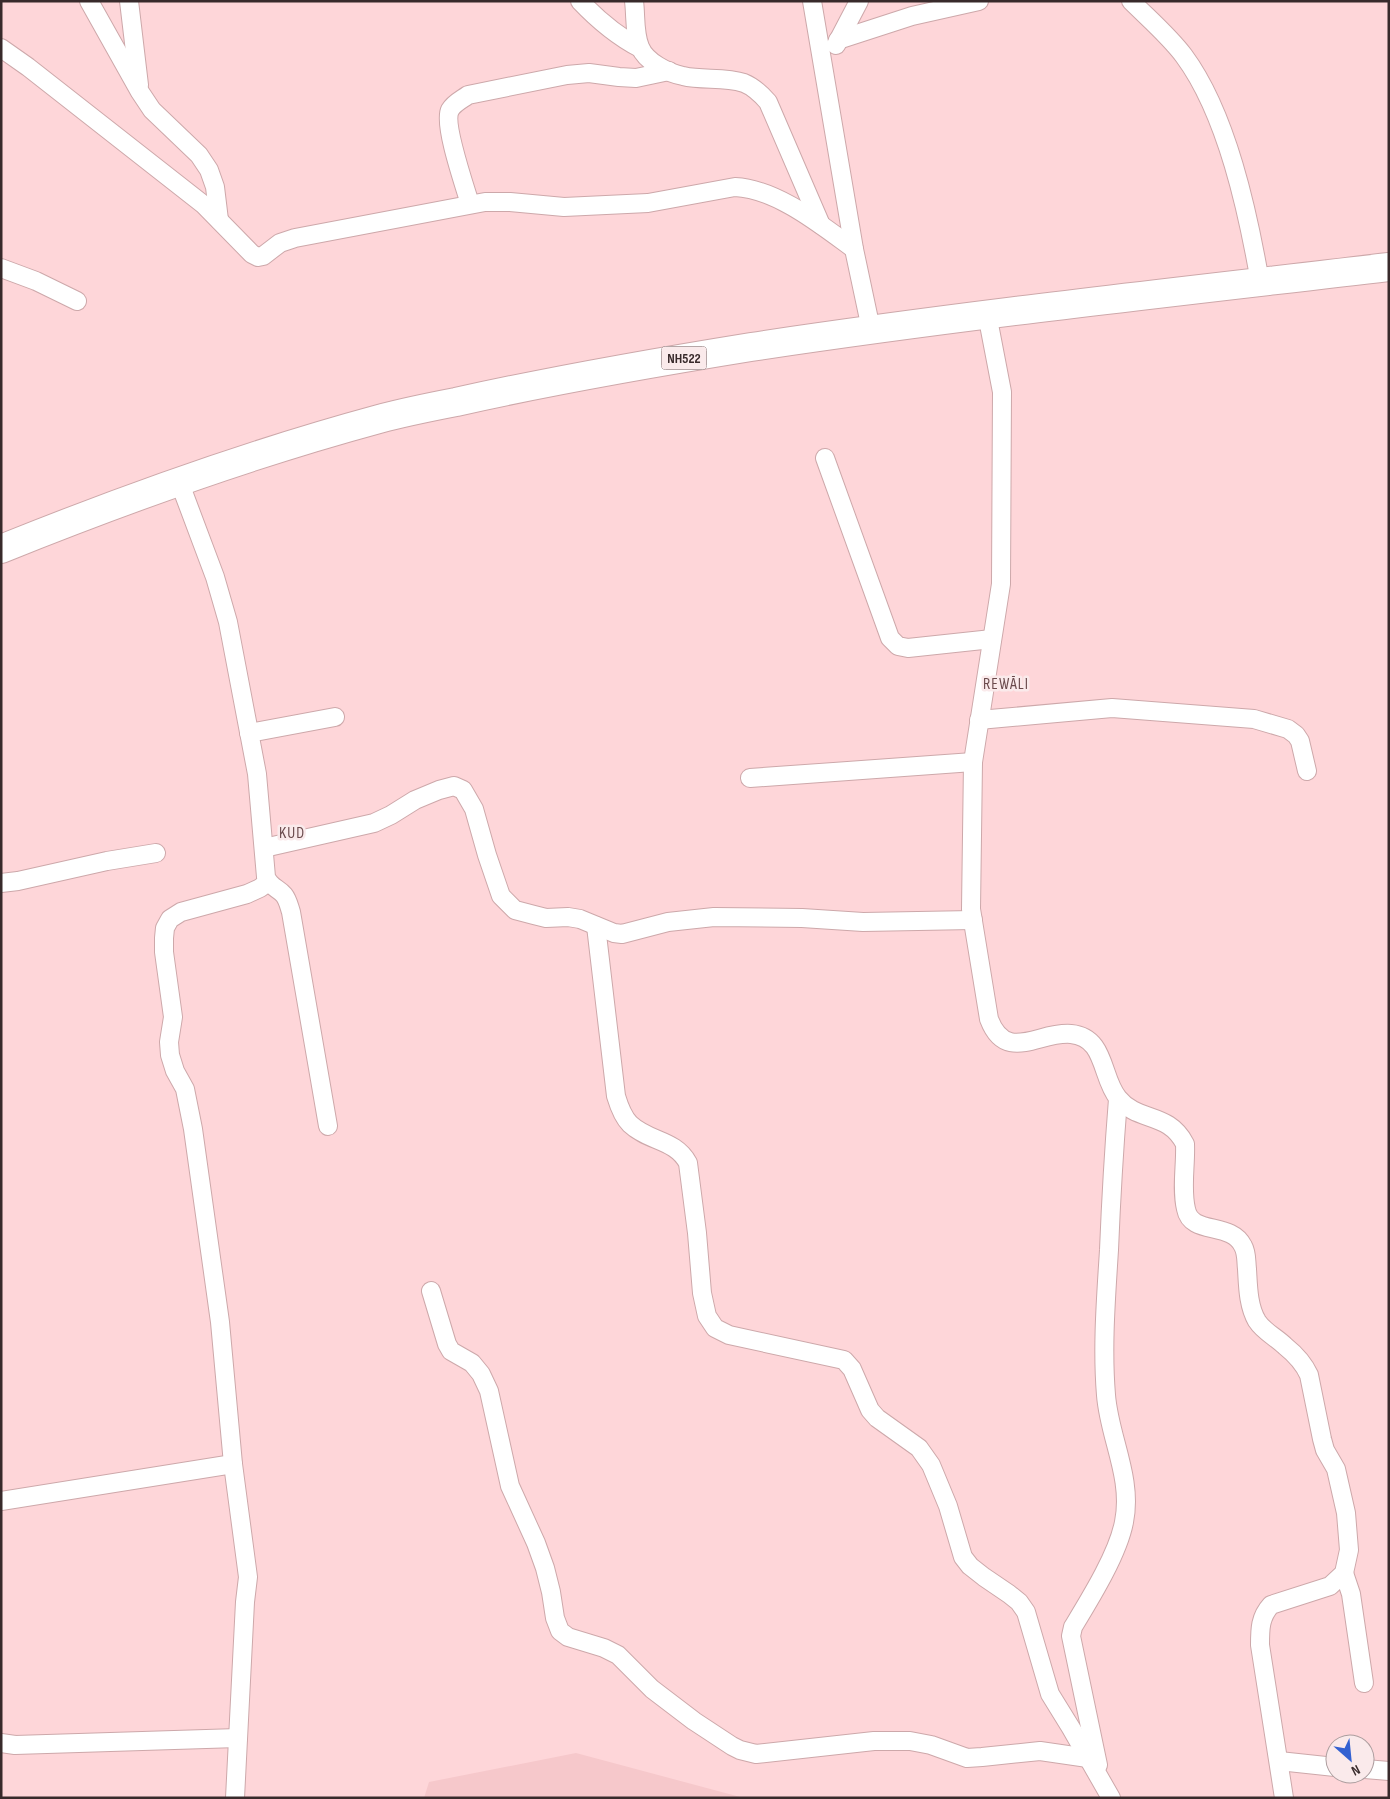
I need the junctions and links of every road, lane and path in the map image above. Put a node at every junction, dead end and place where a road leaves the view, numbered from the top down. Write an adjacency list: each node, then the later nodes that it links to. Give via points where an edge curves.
1 (129, 1): 14 (street)
2 (580, 1): 11 (street, via 598,20)
3 (634, 1): 11 (street)
4 (812, 1): 12 (street)
5 (859, 1): 9 (street)
6 (979, 1): 9 (street, via 912,16)
7 (1131, 1): 21 (street, via 1184,57 1211,104 1242,193)
8 (93, 5): 14 (street)
9 (838, 40): 12 (street)
10 (1, 48): 16 (street, via 160,170)
11 (640, 48): 13 (street, via 651,61)
12 (824, 66): 18 (street)
13 (669, 71): 15 (street, via 636,78 589,73 567,75 468,95 454,104 449,112 450,133); 17 (street, via 683,76 724,78 746,84 759,92 768,102)
14 (140, 92): 16 (street, via 152,110 199,155 209,170 215,187)
15 (470, 204): 16 (street, via 294,238 258,257); 17 (street, via 510,202 564,207 648,203 749,187 779,200)
16 (219, 220)
17 (821, 225): 18 (street)
18 (854, 249): 24 (street)
19 (1389, 267): 21 (highway, NH522)
20 (1, 268): 22 (street)
21 (1260, 282): 23 (highway, NH522)
22 (77, 301)
23 (987, 314): 24 (highway, NH522); 28 (street, via 1002,392 1000,584)
24 (871, 329): 26 (highway, NH522, via 523,386 382,418)
25 (825, 458): 28 (street, via 890,638 898,646 908,648)
26 (179, 481): 27 (highway, NH522); 31 (street, via 228,622)
27 (1, 549)
28 (992, 639): 30 (street)
29 (336, 716): 31 (street)
30 (979, 720): 32 (street); 33 (street, via 1112,708 1254,719 1288,729 1296,735)
31 (250, 733): 35 (street)
32 (973, 762): 34 (street); 39 (street)
33 (1307, 771)
34 (750, 778)
35 (264, 848): 37 (street); 40 (street, via 374,822 415,800 454,786 463,790 474,808 501,896 508,904 515,910 546,918 574,918)
36 (156, 853): 38 (street)
37 (268, 882): 42 (street, via 286,897 290,906); 44 (street, via 247,894 181,912 170,919 164,938 174,1017 170,1055 185,1089 193,1129 220,1322)
38 (1, 883)
39 (973, 920): 40 (street, via 863,922 714,917 668,922 622,934); 41 (street, via 993,1031 1007,1042 1016,1044 1056,1035 1081,1036 1094,1045)
40 (596, 926): 50 (street, via 616,1096 630,1124 676,1148 688,1163 707,1316 715,1328 729,1335 833,1356 844,1360 852,1369 876,1418 919,1448 931,1465 948,1506 963,1557 970,1566 1014,1598 1026,1612 1050,1694)
41 (1118, 1098): 46 (street, via 1134,1112 1172,1126 1181,1137 1185,1144 1185,1197 1189,1218 1198,1226 1229,1233 1243,1245 1249,1296 1256,1320 1305,1366 1310,1375 1322,1439 1336,1469 1346,1513 1348,1550); 55 (street, via 1104,1332 1106,1396 1120,1453 1126,1500 1124,1522 1113,1554 1071,1636)
42 (328, 1126)
43 (431, 1291): 50 (street, via 451,1351 472,1363 489,1391 510,1486 545,1568 555,1618 560,1630 568,1637 618,1655 652,1689 694,1720 732,1746 756,1754 874,1740 910,1741 966,1758 1040,1751)
44 (233, 1464): 45 (street); 48 (street, via 248,1577)
45 (1, 1501)
46 (1344, 1573): 47 (street, via 1351,1594); 51 (street, via 1330,1586 1272,1605 1265,1612 1260,1645)
47 (1364, 1683)
48 (238, 1738): 49 (street, via 15,1746); 56 (street)
49 (1, 1743)
50 (1088, 1758): 55 (street)
51 (1279, 1762): 52 (street); 58 (street)
52 (1325, 1766)
53 (1375, 1770): 54 (street)
54 (1389, 1771)
55 (1101, 1781): 57 (street)
56 (235, 1798)
57 (1110, 1798)
58 (1284, 1798)

